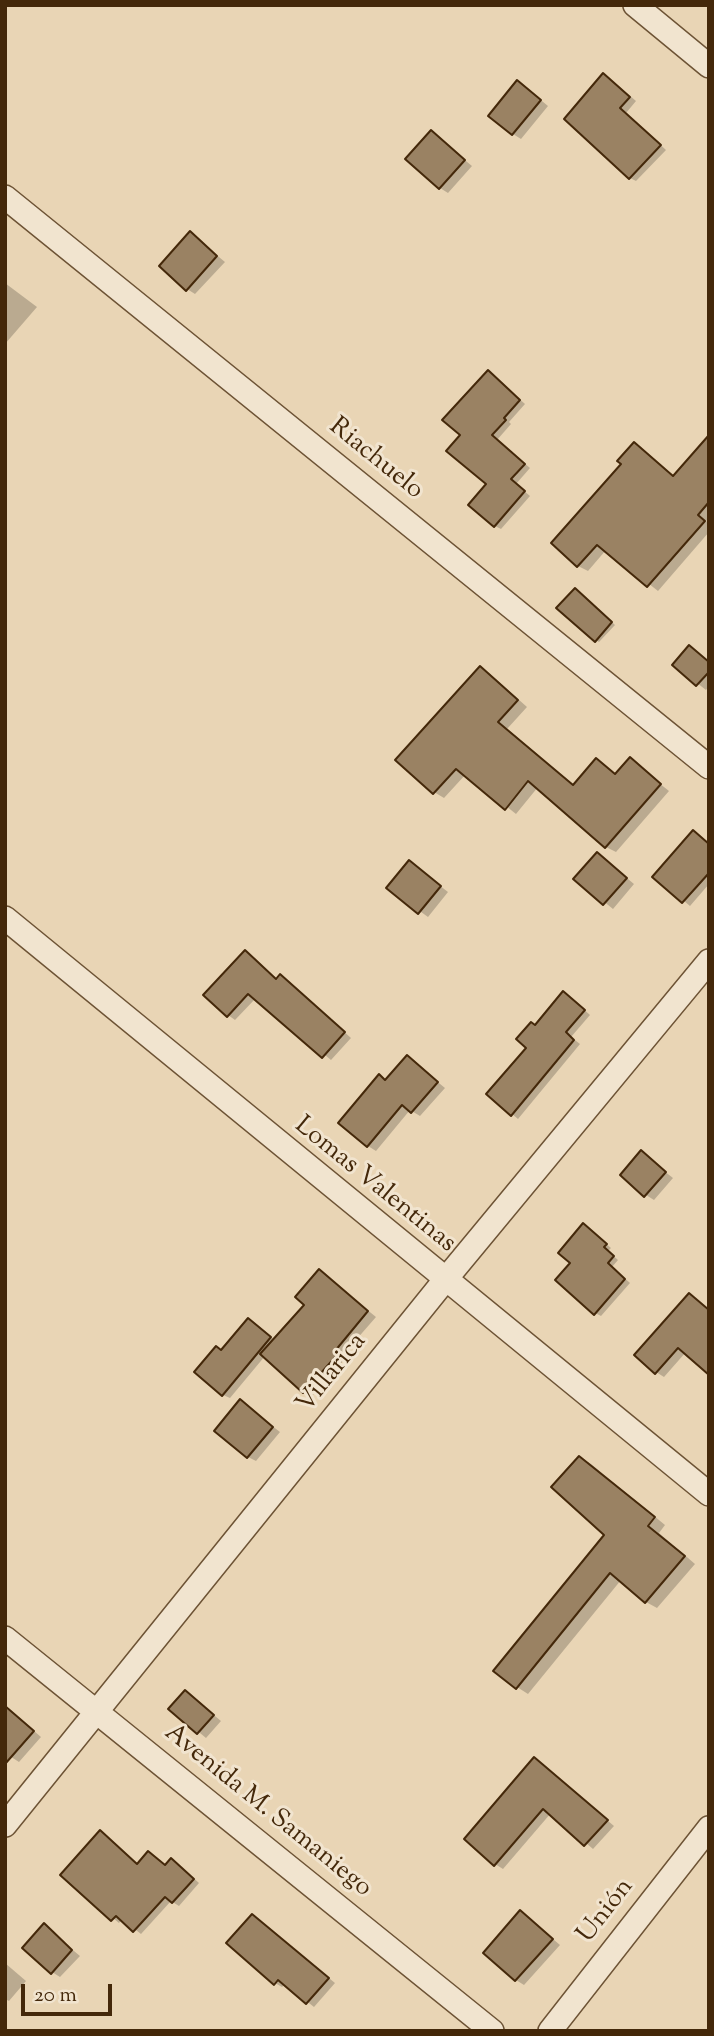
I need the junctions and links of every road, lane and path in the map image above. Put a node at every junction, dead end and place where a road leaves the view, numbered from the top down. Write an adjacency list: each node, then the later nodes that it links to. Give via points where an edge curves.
1 (635, 5): 2 (street)
2 (709, 66)
3 (5, 197): 4 (street, Riachuelo)
4 (709, 767)
5 (8, 926): 7 (street, Lomas Valentinas)
6 (709, 961): 7 (street, Villarica)
7 (445, 1280): 8 (street, Lomas Valentinas); 10 (street, Villarica)
8 (709, 1494)
9 (5, 1638): 10 (street, Avenida M. Samaniego)
10 (97, 1710): 11 (street, Villarica); 13 (street, Avenida M. Samaniego)
11 (5, 1825)
12 (709, 1828): 14 (street, Unión)
13 (492, 2031)
14 (550, 2031)

